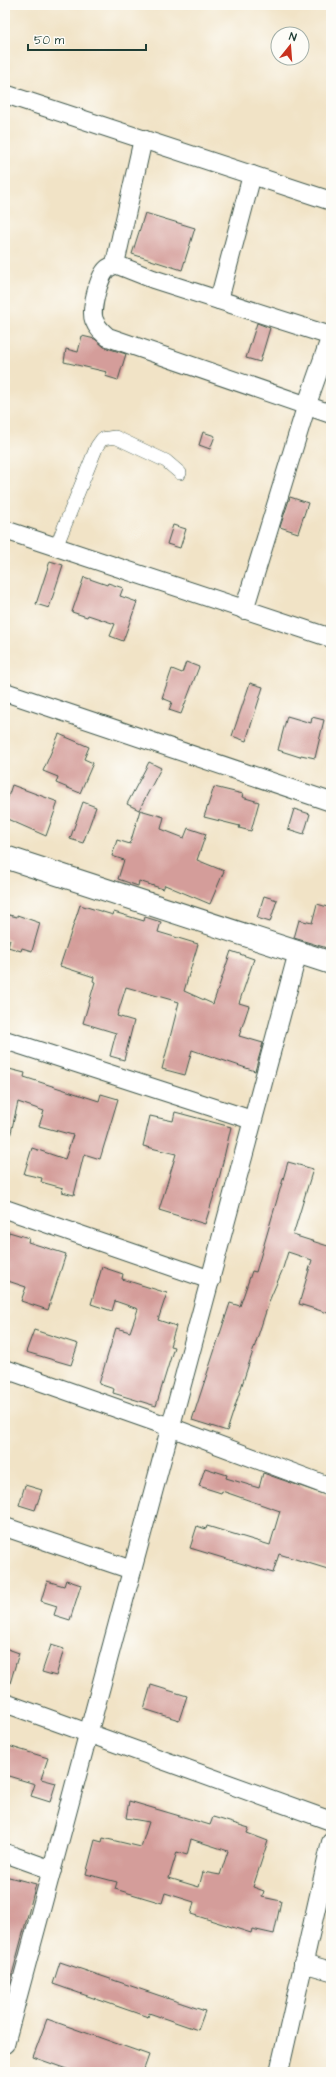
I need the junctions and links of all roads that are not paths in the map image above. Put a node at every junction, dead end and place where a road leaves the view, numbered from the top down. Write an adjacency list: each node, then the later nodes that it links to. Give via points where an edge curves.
1 (5, 94): 2 (street)
2 (143, 139): 3 (street); 5 (street)
3 (252, 175): 4 (street); 6 (street)
4 (331, 201)
5 (115, 264): 6 (street); 8 (street, via 107,269 98,285 93,319 99,329 108,336)
6 (218, 300): 7 (street)
7 (331, 336): 8 (street)
8 (306, 404): 9 (street); 13 (street)
9 (331, 414)
10 (180, 473): 12 (street, via 166,461 115,437 102,439)
11 (5, 530): 12 (street)
12 (56, 547): 13 (street)
13 (244, 610): 14 (street)
14 (331, 638)
15 (5, 692): 16 (street)
16 (331, 802)
17 (5, 857): 18 (street)
18 (298, 952): 19 (street); 21 (street)
19 (331, 963)
20 (5, 1040): 21 (street)
21 (252, 1120): 23 (street)
22 (5, 1209): 23 (street)
23 (211, 1280): 25 (street)
24 (5, 1369): 25 (street)
25 (170, 1427): 26 (street); 28 (street)
26 (331, 1487)
27 (5, 1527): 28 (street)
28 (132, 1570): 30 (street)
29 (5, 1703): 30 (street)
30 (88, 1733): 31 (street); 34 (street)
31 (331, 1821)
32 (331, 1842): 35 (street)
33 (5, 1853): 34 (street)
34 (52, 1870): 37 (street)
35 (303, 1964): 36 (street); 39 (street)
36 (331, 1971)
37 (11, 1996): 38 (street)
38 (5, 2044)
39 (279, 2072)

